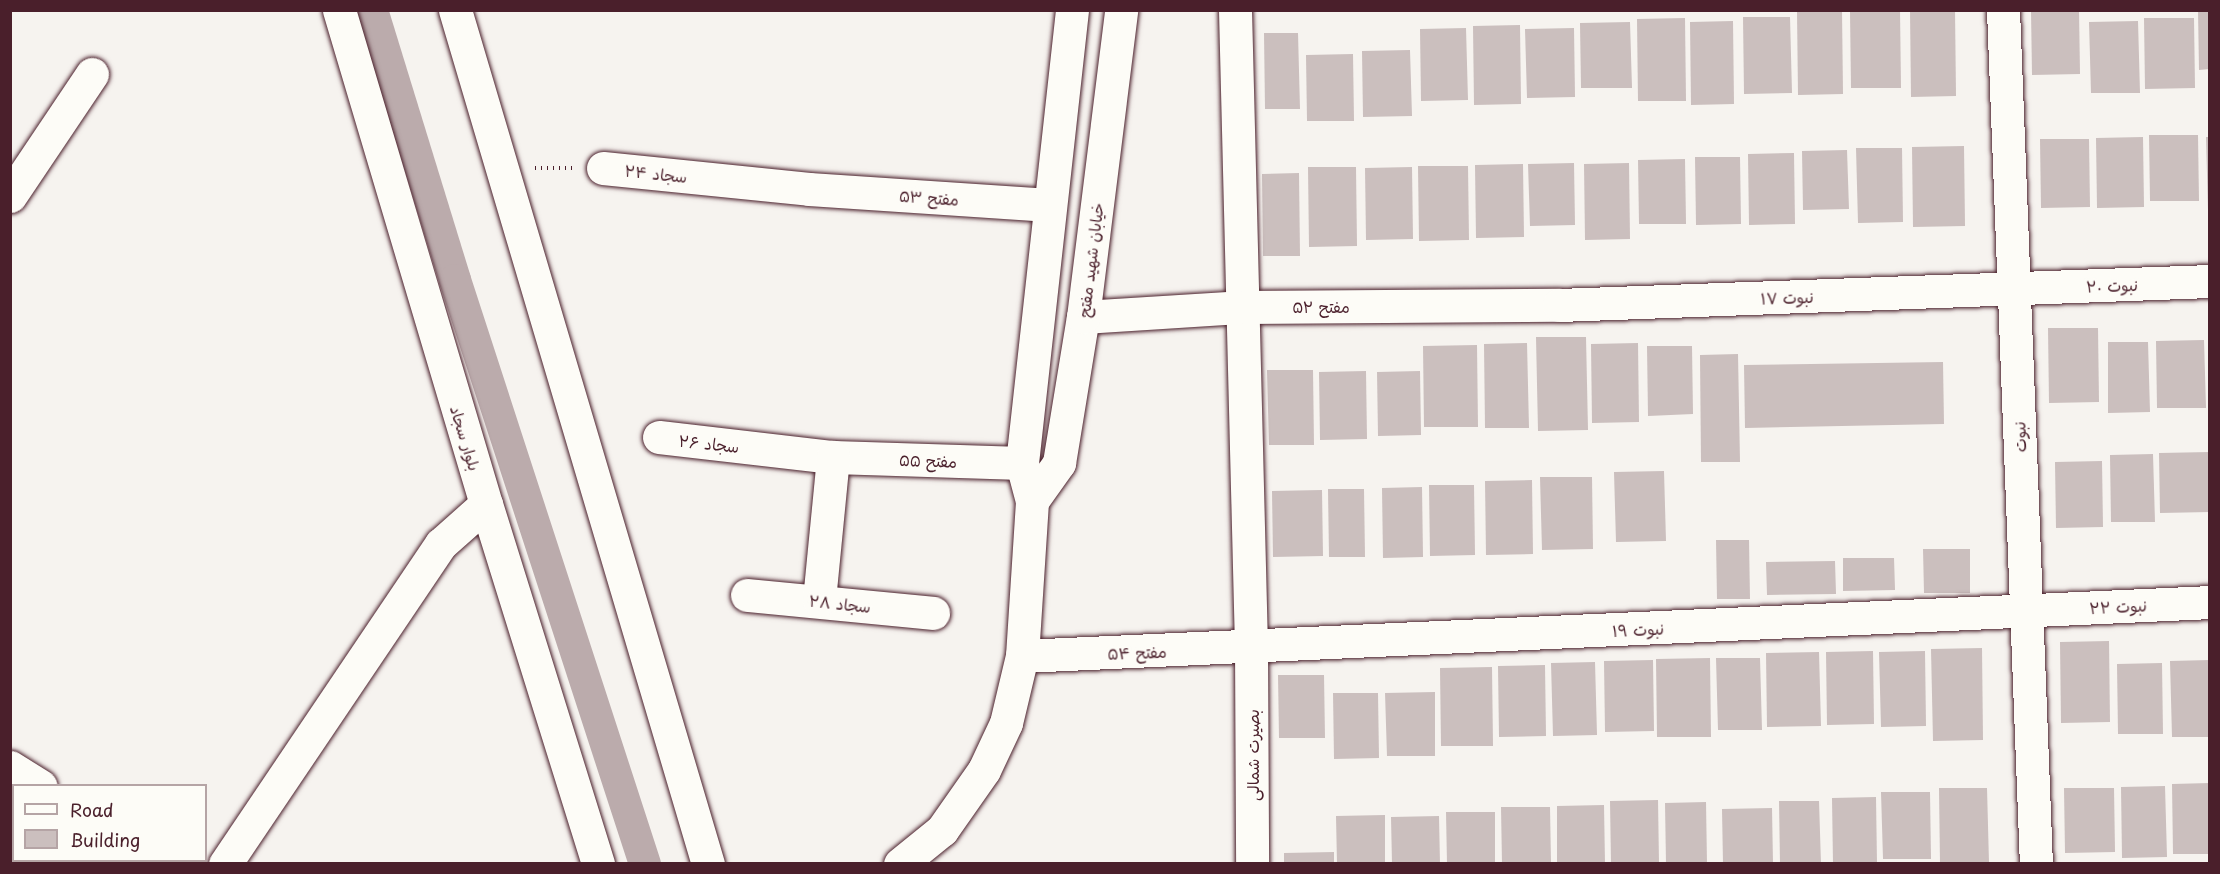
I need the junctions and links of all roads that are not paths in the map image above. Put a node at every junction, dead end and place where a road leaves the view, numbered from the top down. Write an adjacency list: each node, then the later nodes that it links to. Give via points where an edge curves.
1 (339, 10): 21 (street, بلوار سجاد)
2 (455, 10): 33 (street)
3 (1072, 10): 11 (street)
4 (1121, 10): 16 (street, خیابان شهید مفتح)
5 (1235, 10): 15 (street, بصیرت شمالی)
6 (2003, 10): 13 (street, نبوت)
7 (93, 74): 10 (street)
8 (603, 168): 9 (street, سجاد ۲۴)
9 (809, 189): 11 (street, مفتح ۵۳)
10 (10, 196)
11 (1049, 205): 19 (street)
12 (2210, 281): 13 (street, نبوت ۲۰)
13 (2014, 288): 14 (street, نبوت ۱۷); 25 (street, نبوت)
14 (1560, 305): 15 (street, مفتح ۵۲)
15 (1244, 307): 16 (street, مفتح ۵۲); 27 (street, بصیرت شمالی)
16 (1083, 317): 20 (street, خیابان شهید مفتح, via 1059,463)
17 (659, 437): 18 (street, سجاد ۲۶)
18 (833, 457): 19 (street, مفتح ۵۵); 23 (street)
19 (1022, 463): 20 (street)
20 (1032, 501): 28 (street)
21 (486, 504): 31 (street, via 441,544); 32 (street, بلوار سجاد)
22 (747, 595): 23 (street, سجاد ۲۸)
23 (819, 600): 26 (street, سجاد ۲۸)
24 (2210, 602): 25 (street, نبوت ۲۲)
25 (2026, 611): 27 (street, نبوت ۱۹); 36 (street, نبوت)
26 (933, 613)
27 (1251, 647): 28 (street, مفتح ۵۴); 35 (street, بصیرت شمالی)
28 (1022, 656): 34 (street, via 1006,723 984,770 942,830)
29 (10, 767): 30 (street)
30 (37, 784)
31 (225, 864)
32 (598, 864)
33 (708, 864)
34 (900, 864)
35 (1252, 864)
36 (2036, 864)

